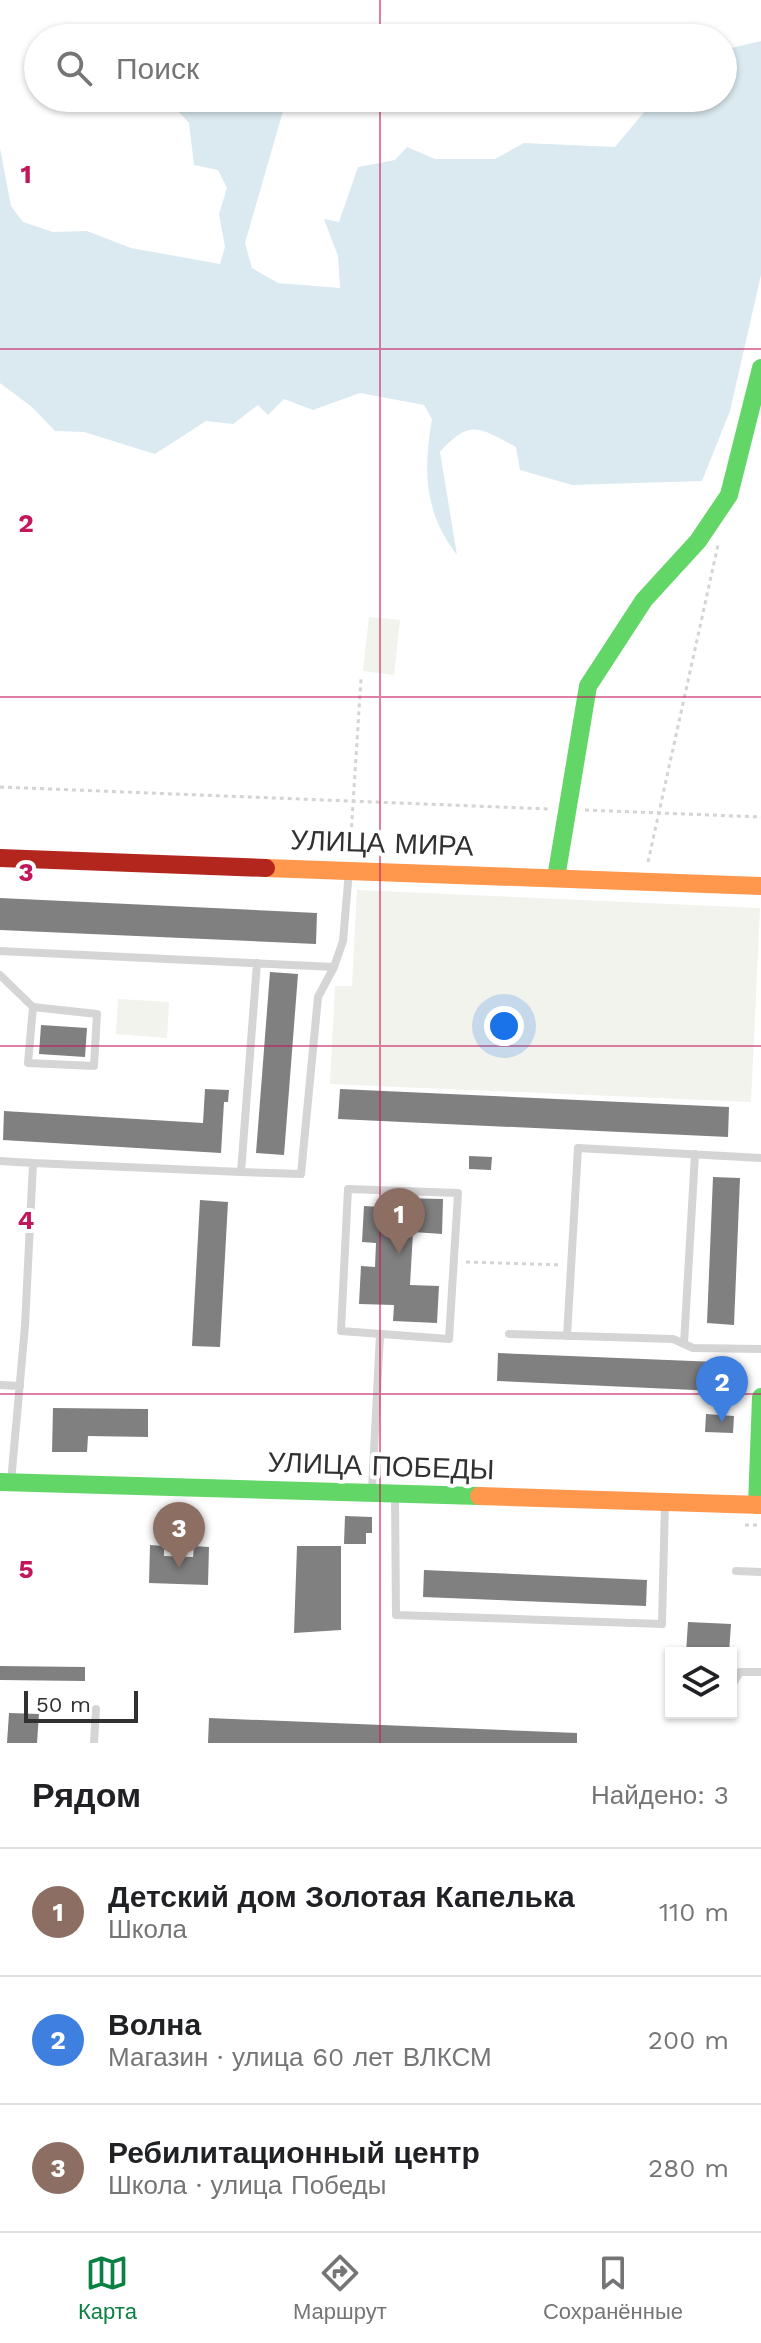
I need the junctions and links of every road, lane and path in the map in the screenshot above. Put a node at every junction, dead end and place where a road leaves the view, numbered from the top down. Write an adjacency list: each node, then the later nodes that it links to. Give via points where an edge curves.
1 (761, 368): 6 (street, via 729,495 698,541 644,600 588,686)
2 (719, 540): 7 (path)
3 (361, 679): 5 (path)
4 (0, 787): 5 (path)
5 (352, 801): 6 (path); 10 (path)
6 (567, 809): 7 (path); 11 (street)
7 (658, 813): 8 (path); 12 (path)
8 (761, 817)
9 (0, 858): 10 (street, УЛИЦА МИРА)
10 (350, 870): 11 (street, УЛИЦА МИРА); 16 (lane, via 343,941)
11 (556, 878): 12 (street, УЛИЦА МИРА)
12 (643, 881): 13 (street, УЛИЦА МИРА)
13 (761, 886)
14 (0, 951): 15 (lane)
15 (257, 963): 16 (lane); 23 (lane)
16 (334, 967): 23 (lane, via 318,997 301,1174)
17 (0, 975): 18 (lane)
18 (33, 1007): 18 (lane, via 97,1014 94,1066 28,1063)
19 (695, 1154): 20 (lane); 25 (lane, via 578,1148); 29 (lane)
20 (761, 1158)
21 (0, 1161): 22 (lane)
22 (33, 1163): 23 (lane); 32 (lane)
23 (241, 1172)
24 (454, 1261): 25 (path); 27 (lane, via 449,1339); 27 (lane, via 458,1193 348,1189 341,1331)
25 (571, 1265): 28 (lane)
26 (509, 1334): 28 (lane)
27 (380, 1335): 35 (lane)
28 (567, 1336): 29 (lane, via 673,1339)
29 (684, 1344): 30 (lane)
30 (761, 1349)
31 (0, 1385): 32 (lane)
32 (20, 1386): 34 (lane)
33 (761, 1397): 38 (street)
34 (5, 1482): 35 (street, УЛИЦА ПОБЕДЫ)
35 (372, 1494): 36 (street, УЛИЦА ПОБЕДЫ)
36 (395, 1494): 37 (street, УЛИЦА ПОБЕДЫ); 37 (lane, via 396,1615 662,1624)
37 (665, 1503): 38 (street, УЛИЦА ПОБЕДЫ)
38 (759, 1505)
39 (736, 1571): 40 (lane)
40 (761, 1572)
41 (761, 1672): 42 (lane, via 740,1672)
42 (737, 1677)
43 (96, 1709): 44 (lane)
44 (94, 1743)

